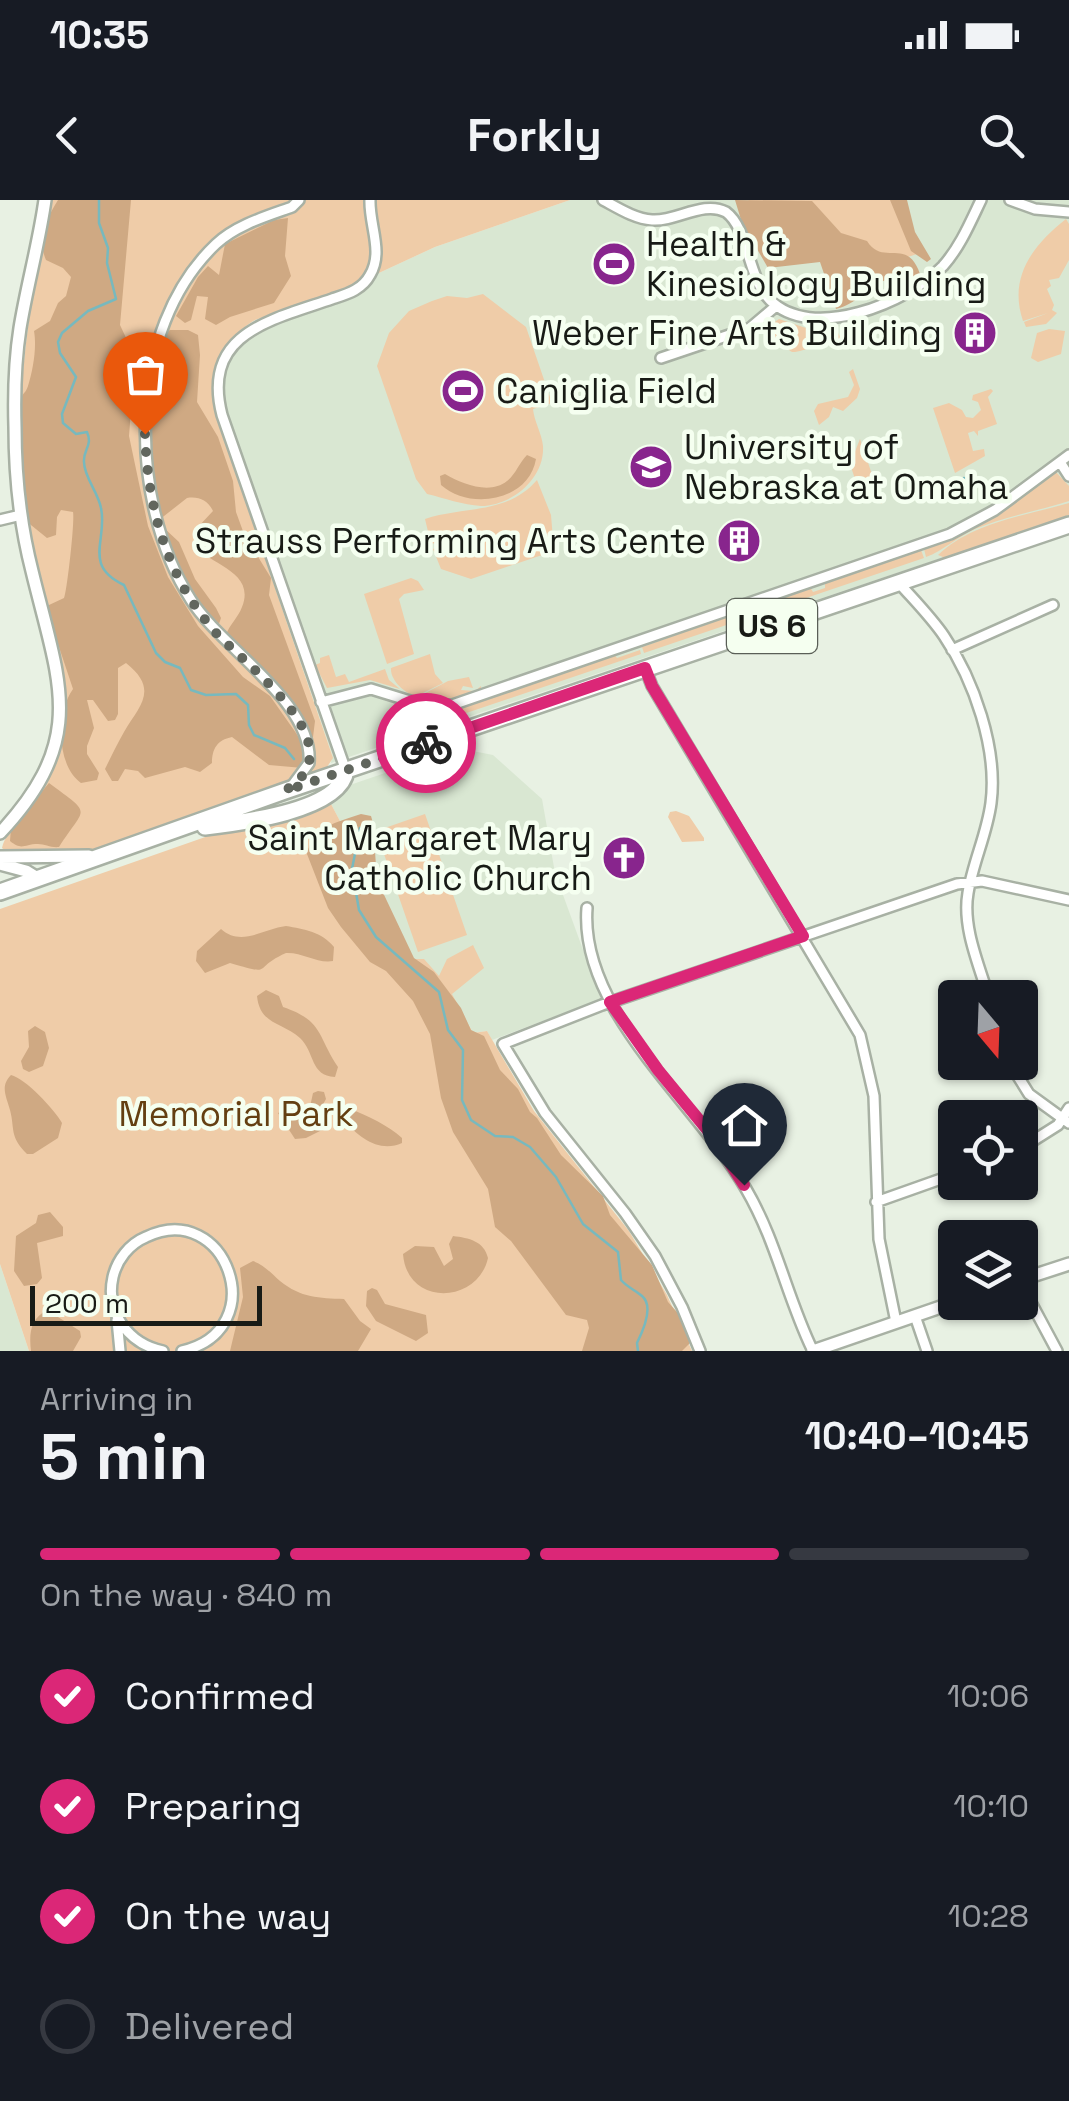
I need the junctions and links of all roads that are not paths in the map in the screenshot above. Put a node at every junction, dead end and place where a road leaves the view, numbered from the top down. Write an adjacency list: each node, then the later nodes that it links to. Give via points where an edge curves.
1 (37, 200): 9 (street)
2 (45, 200): 9 (street)
3 (299, 200): 24 (street, via 228,235 191,273 155,355 145,434 154,510 183,586 215,631 275,691 306,738 309,763)
4 (370, 200): 22 (street, via 376,254 368,279 348,294 254,328 230,348 218,374 222,415)
5 (602, 200): 10 (street, via 656,221 706,207 725,211 757,283)
6 (981, 200): 10 (street, via 950,258 909,292 823,320)
7 (1010, 200): 8 (street)
8 (1069, 212)
9 (38, 236): 15 (street, via 10,395)
10 (776, 306): 11 (street, via 750,328)
11 (661, 358)
12 (1069, 455): 13 (street)
13 (1060, 462): 14 (street); 22 (street, via 995,510 941,538 452,705 423,705 370,689)
14 (1069, 476)
15 (21, 515): 16 (street); 26 (street, via 61,711 44,776)
16 (0, 520)
17 (1069, 525): 18 (highway, US 6)
18 (899, 583): 20 (street); 21 (highway, US 6)
19 (1053, 605): 20 (street)
20 (952, 650): 30 (street, via 977,708 991,776 988,824)
21 (645, 668): 23 (highway, US 6); 34 (street)
22 (321, 702): 23 (street)
23 (346, 771): 24 (highway, US 6); 25 (highway, via 336,790 314,802 260,819)
24 (285, 791): 25 (highway, US 6)
25 (176, 830): 27 (highway, US 6)
26 (0, 833)
27 (108, 854): 28 (street); 29 (highway, US 6)
28 (0, 860): 29 (street)
29 (39, 879): 31 (highway, US 6)
30 (971, 882): 32 (street); 34 (street); 35 (street, via 968,917)
31 (0, 892)
32 (1069, 900)
33 (587, 908): 36 (street, via 588,938)
34 (803, 936): 36 (street); 42 (street, via 852,1016 868,1057)
35 (984, 980)
36 (610, 1002): 53 (street, via 502,1044 545,1113 654,1256); 54 (street, via 744,1185 774,1242)
37 (1020, 1080): 39 (street)
38 (1069, 1108): 39 (street)
39 (1066, 1122): 40 (street)
40 (1038, 1138)
41 (938, 1180): 42 (street)
42 (876, 1202): 49 (street)
43 (1069, 1264): 44 (street)
44 (1038, 1275)
45 (938, 1308): 46 (street)
46 (915, 1316): 49 (street); 55 (street)
47 (1038, 1316): 56 (street)
48 (117, 1318): 50 (street); 51 (street, via 140,1343); 52 (street, via 112,1282 131,1246 157,1232 196,1235 226,1263 233,1298 220,1329)
49 (896, 1322): 54 (street)
50 (120, 1351)
51 (163, 1351)
52 (182, 1351)
53 (700, 1351)
54 (813, 1351)
55 (927, 1351)
56 (1057, 1351)

